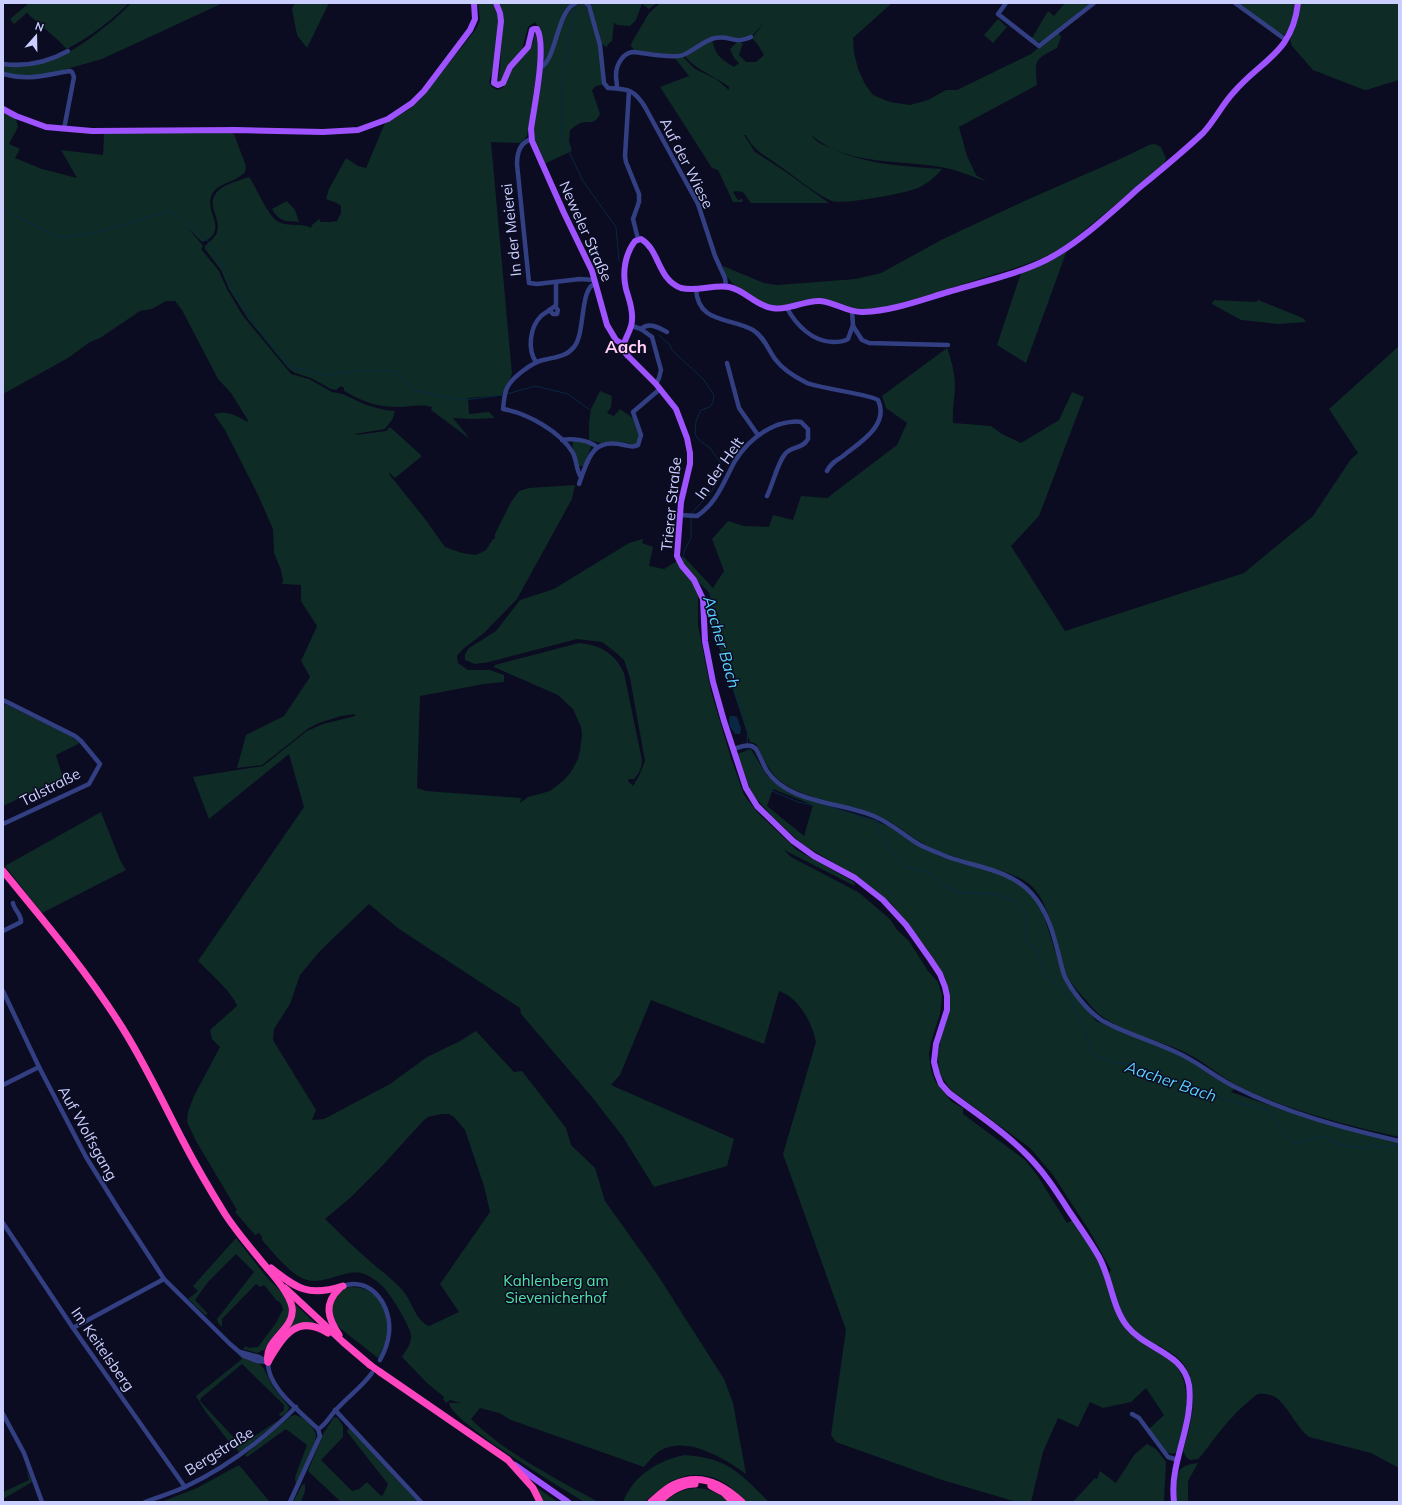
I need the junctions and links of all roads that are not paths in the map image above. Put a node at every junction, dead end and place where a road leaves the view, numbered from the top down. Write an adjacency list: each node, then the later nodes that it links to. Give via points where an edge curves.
1 (474, 3): 18 (main road, via 476,16 470,30 424,91 398,114 362,129 323,132)
2 (496, 3): 13 (main road, Neweler Straße, via 501,21 494,83 503,83 510,67 527,48 534,28 540,42)
3 (586, 3): 15 (street, via 600,45 604,83 608,88)
4 (1006, 3): 5 (street, via 998,14 1039,46)
5 (1094, 3)
6 (1235, 3): 10 (street)
7 (1298, 3): 10 (main road, via 1292,30)
8 (575, 4): 13 (street, via 563,19 546,63)
9 (751, 37): 15 (street, via 743,41 724,37 714,38 682,56 628,53 617,66)
10 (1286, 40): 26 (main road, via 1276,54 1232,94 1197,139 1062,251 1021,270 934,296 862,313)
11 (68, 51): 12 (street, via 31,64)
12 (3, 64)
13 (540, 68): 19 (main road, Neweler Straße)
14 (3, 74): 18 (street, via 14,77 41,77 72,72 74,77)
15 (617, 88): 16 (street)
16 (629, 90): 20 (street, via 625,156 639,194 633,219); 23 (street, Auf der Wiese, via 637,95 645,107 698,204)
17 (3, 109): 18 (main road, via 30,122)
18 (66, 129)
19 (532, 139): 21 (main road, Neweler Straße); 22 (street, In der Meierei, via 521,146 517,164 529,283)
20 (638, 239): 24 (main road, via 648,246 665,276 672,283 681,288); 27 (main road, via 629,252 624,273 632,307)
21 (595, 281): 22 (street, In der Meierei, via 580,279); 31 (main road, Neweler Straße, via 607,325 616,340); 33 (street, via 586,293 582,327 575,346 565,355)
22 (556, 282): 33 (street, via 555,306 537,320 532,331 532,353)
23 (726, 287): 24 (main road); 25 (main road, via 736,289 766,307)
24 (696, 289): 41 (street, via 697,300 708,314 756,332 778,362 794,376 812,384 878,400 880,413 875,428)
25 (787, 308): 26 (main road, via 819,301); 28 (street, via 810,335 823,341 845,341)
26 (852, 311): 28 (street)
27 (632, 326): 29 (street); 31 (main road)
28 (853, 326): 32 (street, via 862,340 869,343)
29 (641, 329): 30 (street, via 653,326); 35 (street, via 652,338 660,368)
30 (667, 332)
31 (624, 345): 35 (main road, Trierer Straße, via 626,354)
32 (948, 345)
33 (536, 362): 37 (street, via 508,385 503,409 532,418)
34 (727, 363): 36 (street, via 739,408)
35 (658, 387): 40 (street, via 633,412 641,435 638,445 632,447 616,444); 45 (main road, Trierer Straße, via 678,415 690,449 689,469)
36 (758, 435): 44 (street, In der Helt, via 775,426 794,421 803,423 809,433 804,444 785,454); 45 (street, In der Helt, via 738,456 716,498 699,515)
37 (562, 440): 38 (street); 39 (street)
38 (573, 440): 39 (street); 40 (street, via 592,443)
39 (568, 446): 42 (street, via 574,454)
40 (597, 447): 42 (street, via 592,452)
41 (827, 471)
42 (581, 477): 43 (street)
43 (579, 484)
44 (767, 496)
45 (680, 515): 47 (main road, Trierer Straße, via 677,556 694,580 703,599 706,651 717,699)
46 (3, 700): 48 (street, Talstraße, via 75,736 100,764 89,784)
47 (733, 749): 55 (street, via 748,746 756,749 767,771 790,790 877,817 919,844 959,861 1007,875 1024,886 1037,899 1046,916 1068,983 1102,1021 1180,1053 1234,1087 1263,1099 1321,1120); 72 (main road, Trierer Straße, via 746,788 757,806 803,848 855,878 883,900 906,926 933,964 947,996 947,1010 934,1062 941,1084 1039,1166 1099,1257 1119,1313 1128,1327 1137,1336 1173,1359 1184,1372 1189,1385 1189,1414)
48 (3, 824)
49 (3, 871): 57 (highway, via 119,1022 201,1174 226,1215)
50 (13, 903): 51 (street, via 21,922)
51 (3, 931)
52 (3, 991): 53 (street, Auf Wolfsgang)
53 (39, 1067): 54 (street); 59 (street, Auf Wolfsgang, via 86,1157)
54 (3, 1085)
55 (1399, 1141)
56 (3, 1223): 61 (street, Im Keitelsberg)
57 (260, 1260): 58 (highway); 60 (highway, via 297,1287 317,1291)
58 (275, 1278): 62 (highway); 64 (highway, via 289,1299 292,1314 287,1325 272,1343 266,1356)
59 (164, 1280): 61 (street); 64 (street, Auf Wolfsgang, via 238,1351)
60 (343, 1286): 62 (highway, via 332,1296 329,1314); 63 (street, via 366,1286 383,1302 390,1332)
61 (73, 1328): 73 (street, Im Keitelsberg)
62 (343, 1342): 64 (highway, via 316,1326 300,1326 279,1343); 65 (highway, bridge)
63 (380, 1360)
64 (268, 1362): 66 (street, via 267,1368 273,1384)
65 (376, 1372): 67 (street); 71 (highway)
66 (296, 1407): 70 (street); 73 (street, Bergstraße, via 266,1436 236,1458)
67 (335, 1410): 70 (street, via 325,1425); 77 (street)
68 (3, 1414): 74 (street, via 24,1453)
69 (1132, 1414): 72 (street, via 1139,1418 1168,1457)
70 (318, 1429): 76 (street, via 320,1436)
71 (508, 1460): 78 (highway, via 533,1488); 79 (main road)
72 (1178, 1460): 84 (main road, Trierer Straße)
73 (184, 1487): 75 (street, Bergstraße)
74 (42, 1502)
75 (145, 1502)
76 (290, 1502)
77 (421, 1502)
78 (540, 1502)
79 (568, 1502)
80 (651, 1502): 83 (highway, via 671,1486 695,1479 723,1487)
81 (659, 1502): 82 (highway, via 674,1490 692,1484 713,1486)
82 (733, 1502)
83 (742, 1502)
84 (1174, 1502)

